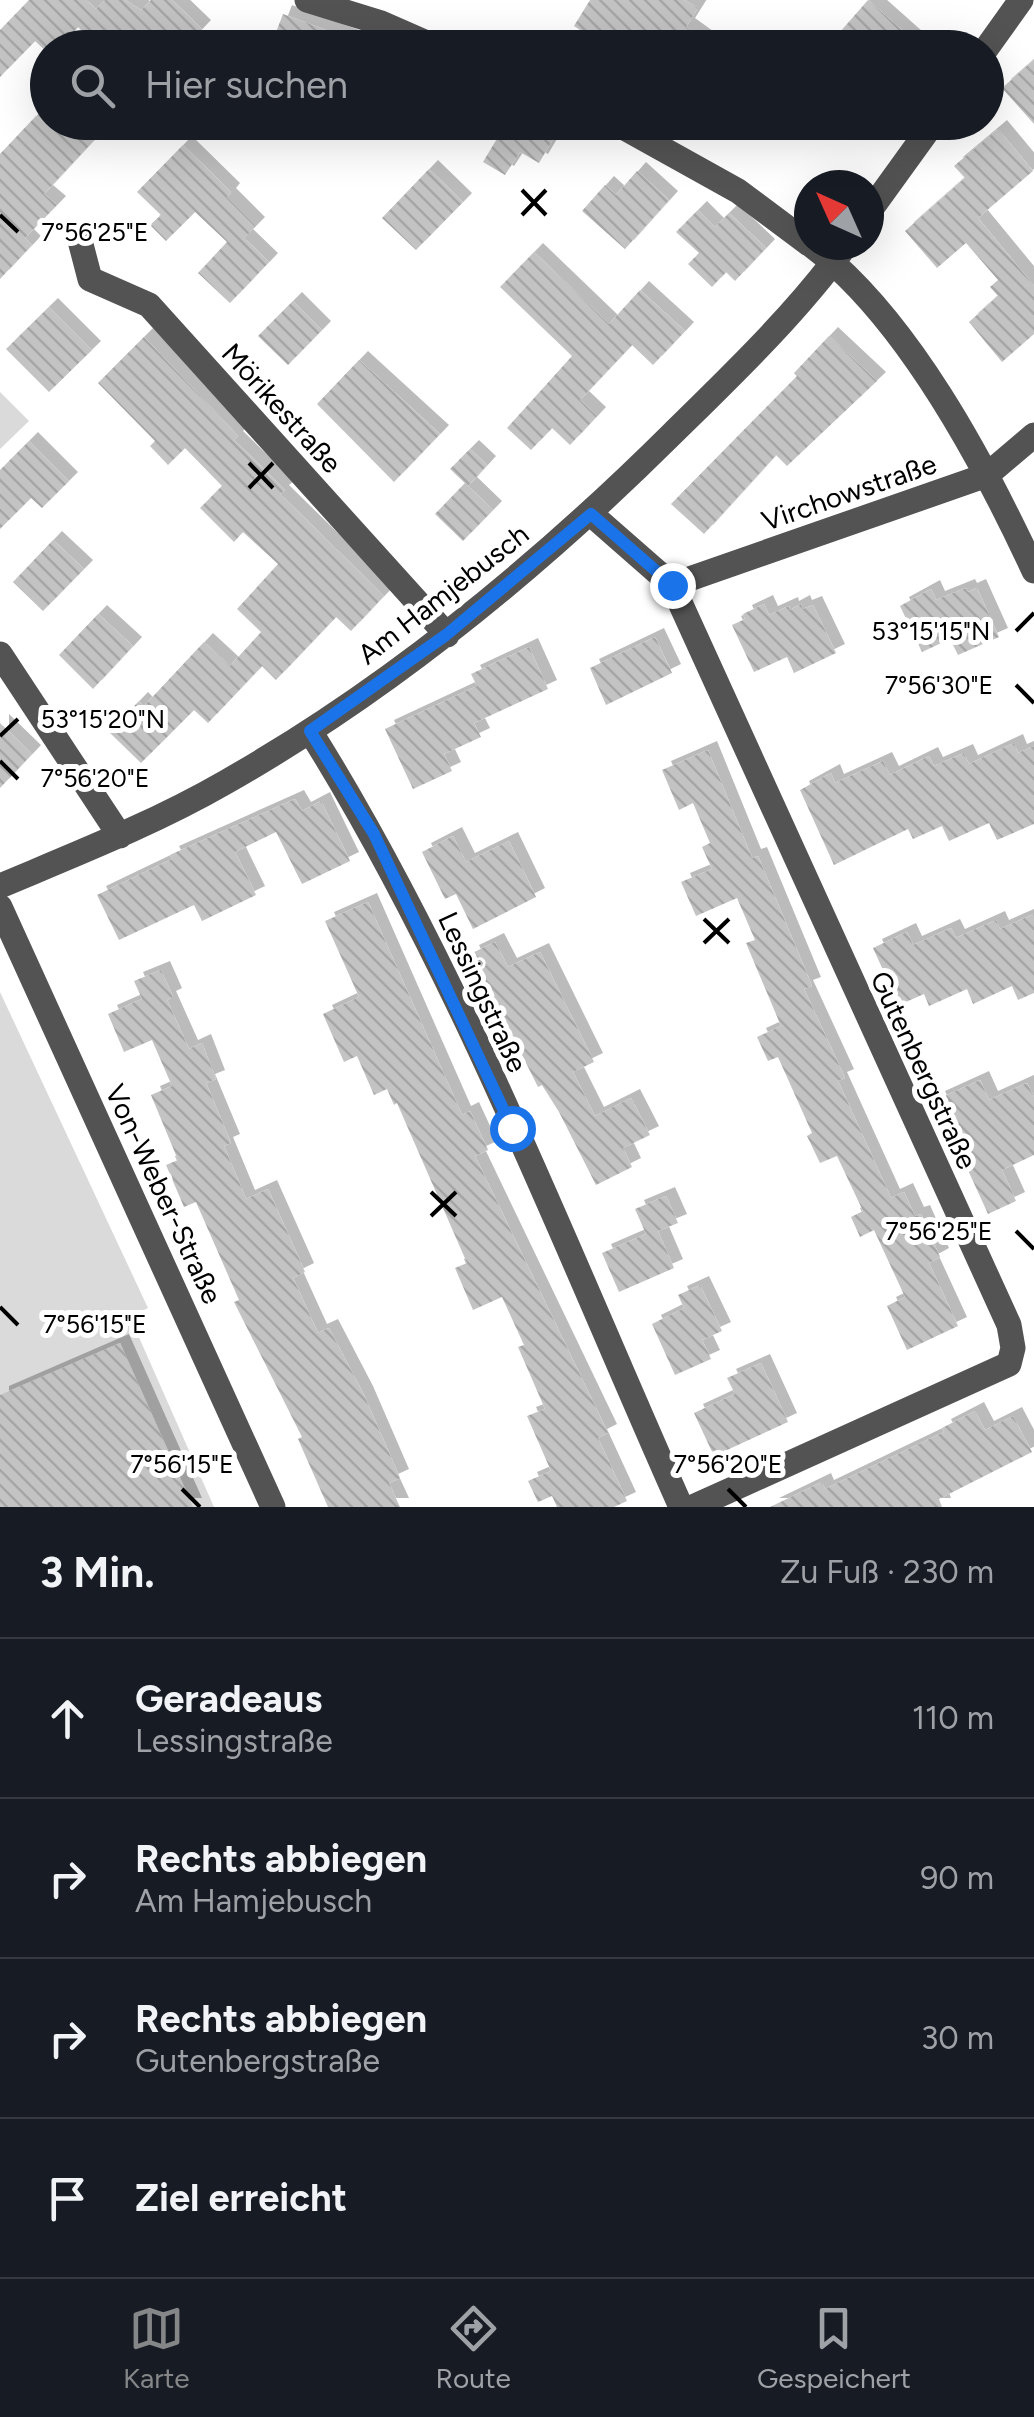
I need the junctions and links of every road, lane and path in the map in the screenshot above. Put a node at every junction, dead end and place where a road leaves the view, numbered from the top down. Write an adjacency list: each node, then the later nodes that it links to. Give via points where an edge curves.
1 (307, 0): 3 (street)
2 (1021, 0): 4 (street)
3 (397, 30)
4 (1000, 30)
5 (646, 140): 9 (street, via 738,191)
6 (921, 140): 7 (street)
7 (884, 191)
8 (78, 232): 17 (street, Mörikestraße, via 90,280 149,304)
9 (794, 232)
10 (835, 260): 14 (street, Am Hamjebusch)
11 (844, 260): 13 (street)
12 (1034, 435): 13 (street, Virchowstraße)
13 (987, 475): 15 (street); 16 (street, Virchowstraße)
14 (591, 514): 16 (street, Gutenbergstraße); 17 (street, Am Hamjebusch)
15 (1034, 571)
16 (672, 585): 25 (street, Gutenbergstraße, via 1009,1325 1013,1348 1009,1364)
17 (446, 635): 19 (street, Am Hamjebusch)
18 (0, 654): 20 (street)
19 (310, 731): 20 (street, Am Hamjebusch); 24 (street, Lessingstraße, via 374,834 424,936)
20 (120, 836): 21 (street, Am Hamjebusch)
21 (0, 886)
22 (0, 907): 23 (street, Von-Weber-Straße)
23 (273, 1507)
24 (681, 1507)
25 (693, 1507)

